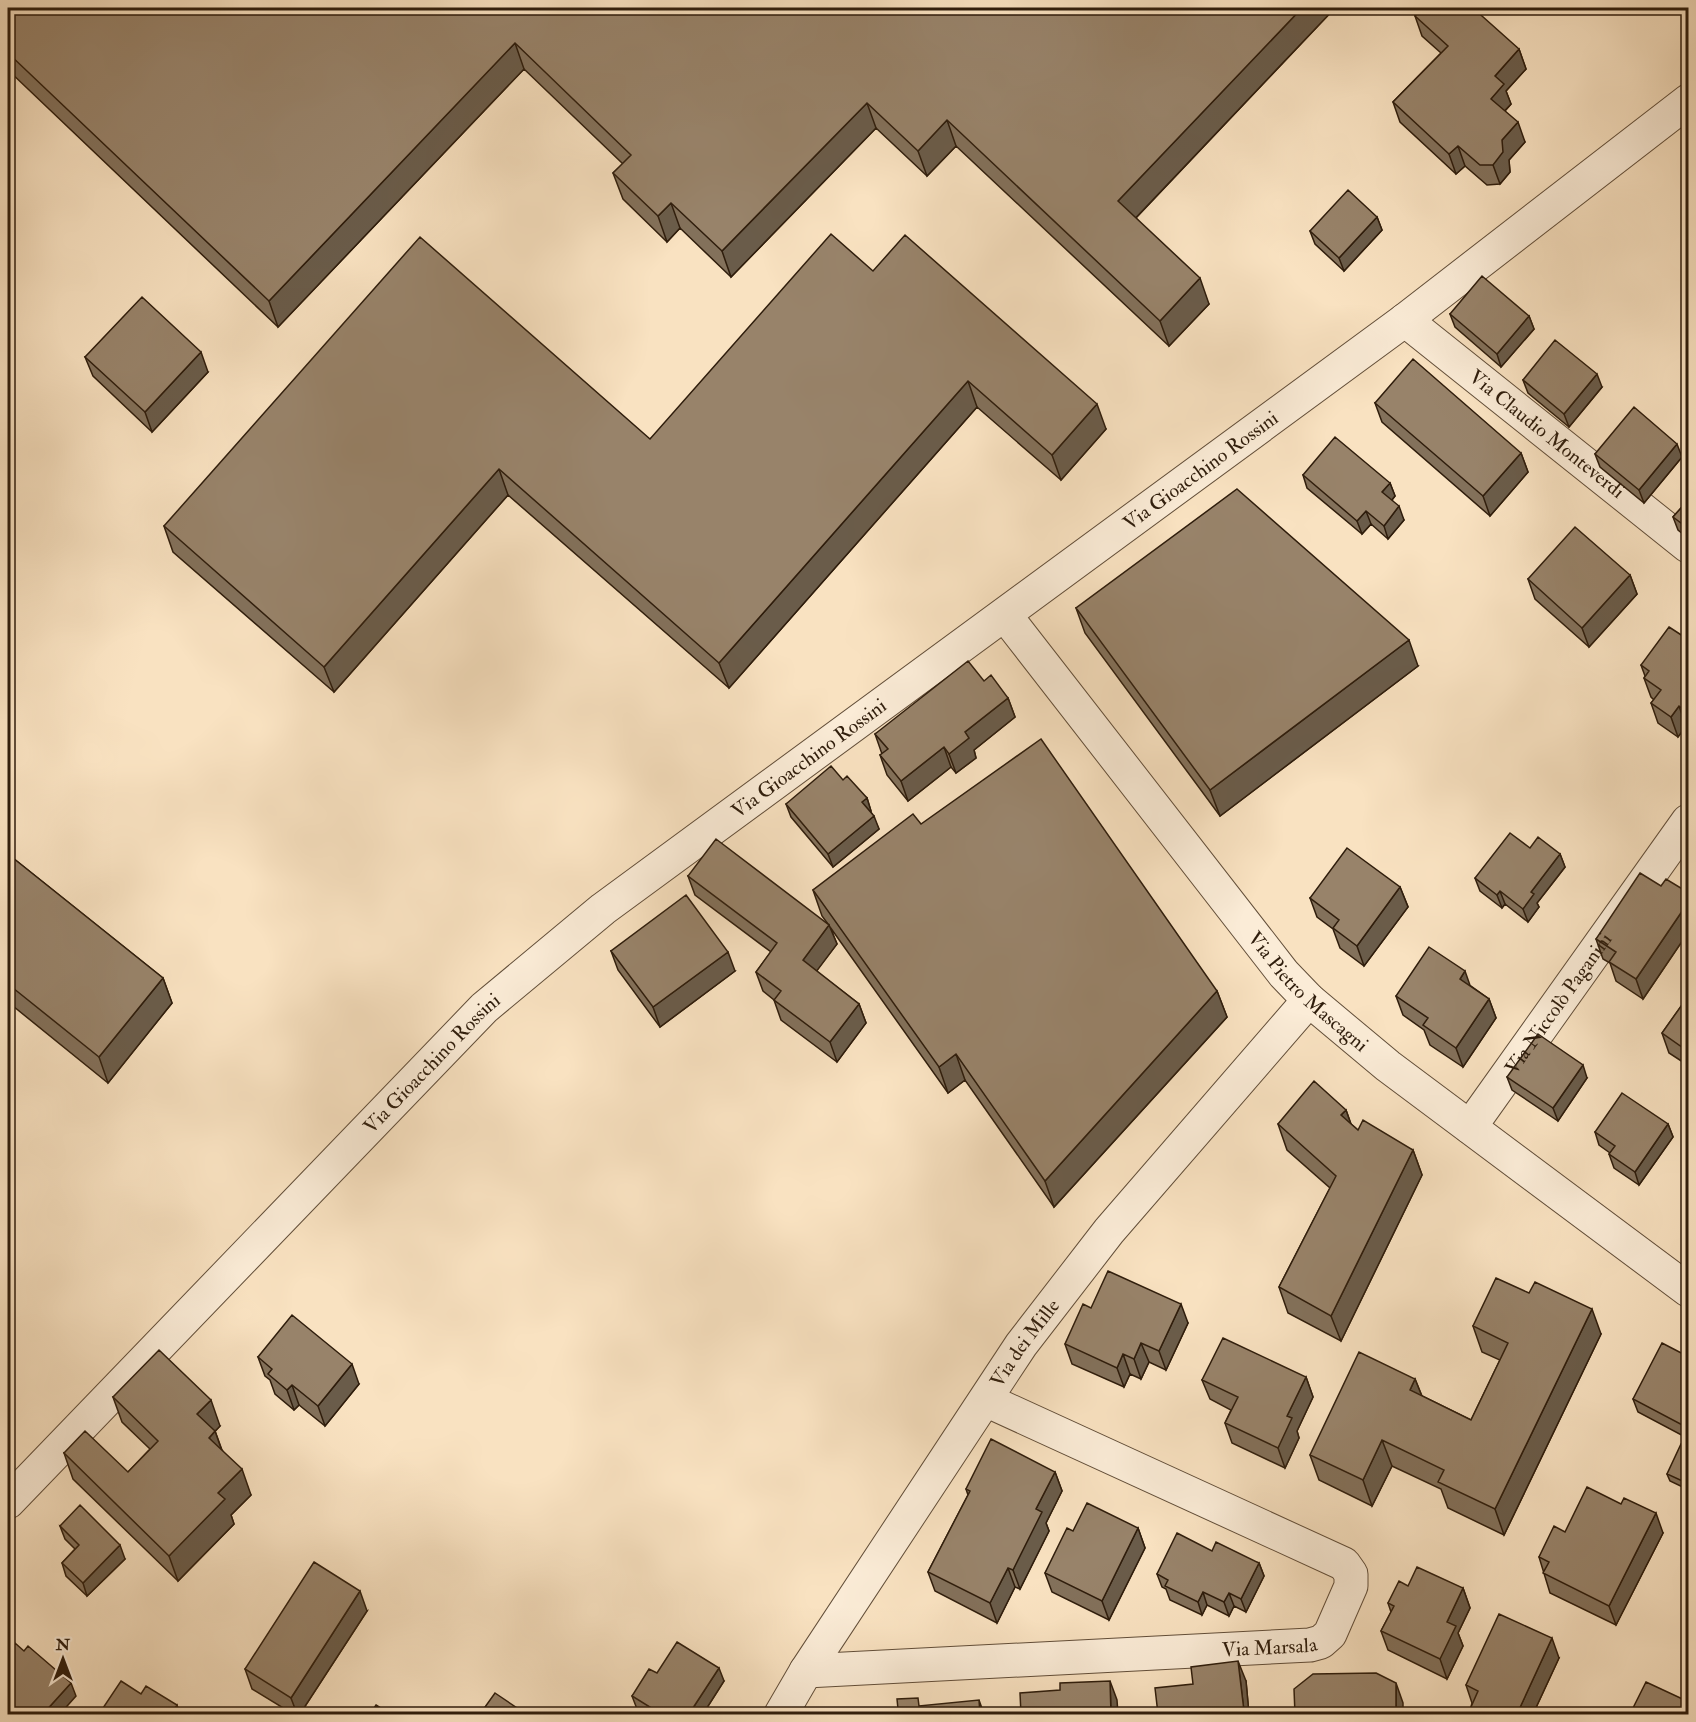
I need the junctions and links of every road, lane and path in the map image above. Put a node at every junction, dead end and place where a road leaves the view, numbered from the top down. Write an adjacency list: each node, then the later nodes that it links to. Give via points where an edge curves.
1 (1689, 101): 2 (street, Via Gioacchino Rossini)
2 (1405, 320): 3 (street, Via Claudio Monteverdi); 4 (street, Via Gioacchino Rossini)
3 (1689, 546)
4 (1005, 615): 6 (street, Via Pietro Mascagni, via 1284,974); 10 (street, Via Gioacchino Rossini, via 611,902 484,1008)
5 (1689, 821): 7 (street, Via Niccolò Paganini)
6 (1309, 1000): 7 (street, Via Pietro Mascagni); 9 (street, Via dei Mille, via 1109,1231 1021,1346)
7 (1470, 1127): 8 (street, Via Pietro Mascagni)
8 (1689, 1290)
9 (986, 1400): 11 (street, Via dei Mille); 11 (street, Via Marsala, via 1344,1564 1351,1574 1351,1586 1330,1634 1310,1645)
10 (8, 1502)
11 (806, 1671): 12 (street, Via dei Mille)
12 (781, 1714)

